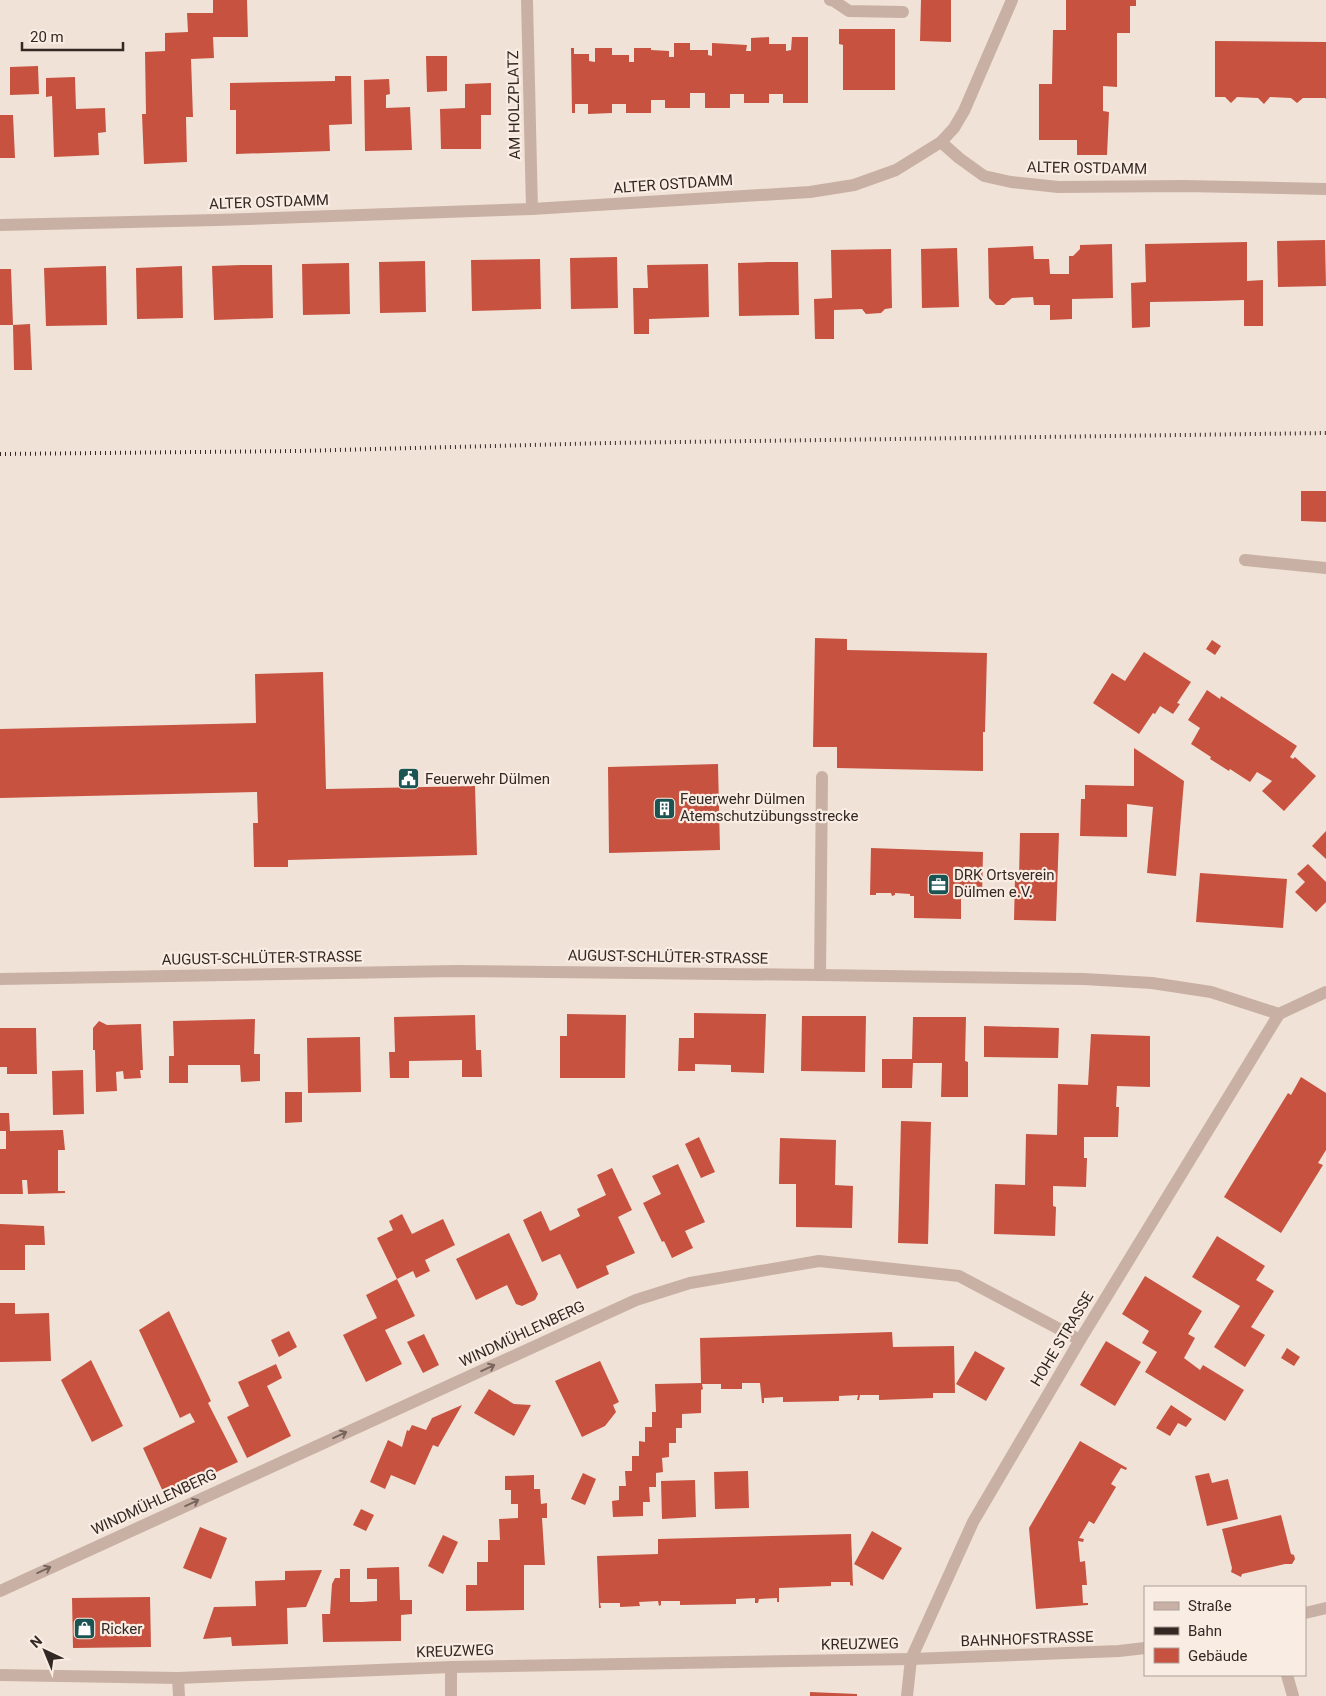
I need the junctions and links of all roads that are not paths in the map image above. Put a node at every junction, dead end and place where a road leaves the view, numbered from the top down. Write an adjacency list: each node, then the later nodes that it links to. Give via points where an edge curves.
1 (527, 0): 7 (street, AM HOLZPLATZ)
2 (830, 0): 4 (street, via 849,11)
3 (1012, 0): 5 (street, via 964,110)
4 (903, 12)
5 (941, 142): 6 (street, ALTER OSTDAMM, via 984,176 1011,182 1058,187); 7 (street, ALTER OSTDAMM, via 896,170 854,185 810,192)
6 (1326, 189)
7 (532, 209): 8 (street, ALTER OSTDAMM)
8 (0, 225)
9 (1245, 560): 10 (street)
10 (1326, 568)
11 (822, 777): 12 (street)
12 (820, 974): 13 (street, AUGUST-SCHLÜTER-STRASSE, via 455,971); 15 (street, AUGUST-SCHLÜTER-STRASSE, via 1152,983 1211,992)
13 (0, 979)
14 (1326, 992): 15 (street)
15 (1279, 1014): 16 (street, HOHE STRASSE)
16 (1080, 1340): 17 (street, WINDMÜHLENBERG, one-way to 16, via 636,1300 690,1283 819,1261 959,1276); 21 (street, HOHE STRASSE, via 973,1522)
17 (0, 1591)
18 (1326, 1608): 19 (street)
19 (1306, 1613)
20 (1144, 1648): 21 (street, BAHNHOFSTRASSE)
21 (910, 1659): 22 (street, KREUZWEG); 28 (street, HOHE STRASSE)
22 (451, 1667): 25 (street, KREUZWEG); 27 (street)
23 (0, 1675): 25 (street, KREUZWEG)
24 (1287, 1676): 29 (street)
25 (178, 1678): 26 (street)
26 (179, 1696)
27 (451, 1696)
28 (907, 1696)
29 (1293, 1696)

